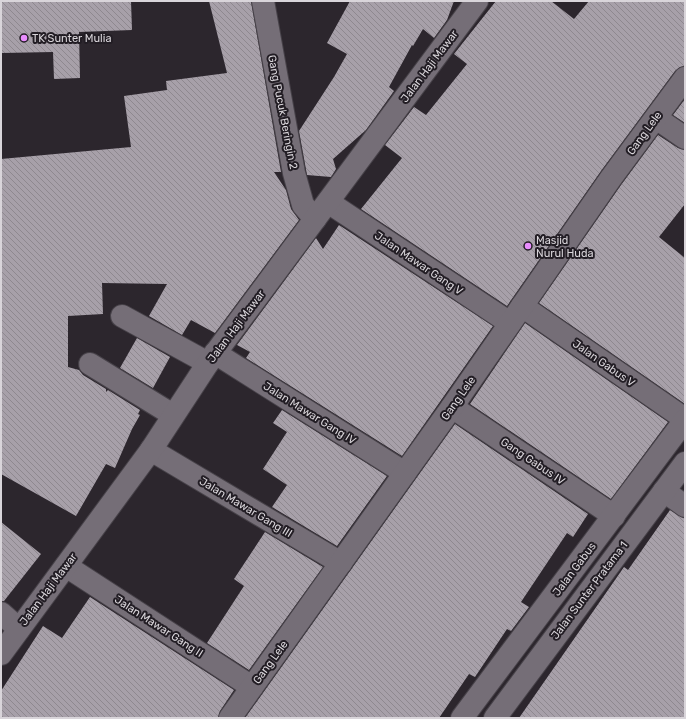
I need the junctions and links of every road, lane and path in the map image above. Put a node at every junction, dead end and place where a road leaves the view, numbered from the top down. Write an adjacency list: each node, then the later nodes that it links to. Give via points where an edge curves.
1 (263, 1): 7 (street, Gang Pucuk Beringin 2, via 294,173 303,205)
2 (477, 1): 6 (street, Jalan Haji Mawar)
3 (685, 78): 4 (street, Gang Lele)
4 (656, 118): 5 (street); 8 (street, Gang Lele)
5 (685, 138)
6 (328, 202): 7 (street, Jalan Haji Mawar); 8 (street, Jalan Mawar Gang V)
7 (315, 219): 10 (street, Jalan Haji Mawar)
8 (516, 315): 12 (street, Gang Lele); 14 (street, Jalan Gabus V)
9 (122, 316): 10 (street, Jalan Mawar Gang IV)
10 (212, 358): 13 (street, Jalan Haji Mawar); 17 (street, Jalan Mawar Gang IV)
11 (90, 364): 13 (street)
12 (452, 407): 17 (street, Gang Lele); 20 (street, Gang Gabus IV)
13 (173, 415): 15 (street, Jalan Haji Mawar)
14 (685, 420): 20 (street, Jalan Gabus)
15 (151, 450): 21 (street, Jalan Mawar Gang III); 22 (street, Jalan Haji Mawar)
16 (685, 463): 18 (street, Jalan Sunter Pratama 1)
17 (405, 473): 21 (street, Gang Lele)
18 (664, 491): 19 (street); 29 (street, Jalan Sunter Pratama 1)
19 (685, 506)
20 (614, 516): 28 (street, Jalan Gabus)
21 (341, 563): 26 (street, Gang Lele)
22 (66, 566): 24 (street, Jalan Haji Mawar); 26 (street, Jalan Mawar Gang II)
23 (1, 613): 24 (street)
24 (19, 629): 25 (street, Jalan Haji Mawar)
25 (1, 654)
26 (252, 687): 27 (street, Gang Lele)
27 (230, 718)
28 (462, 718)
29 (494, 718)

